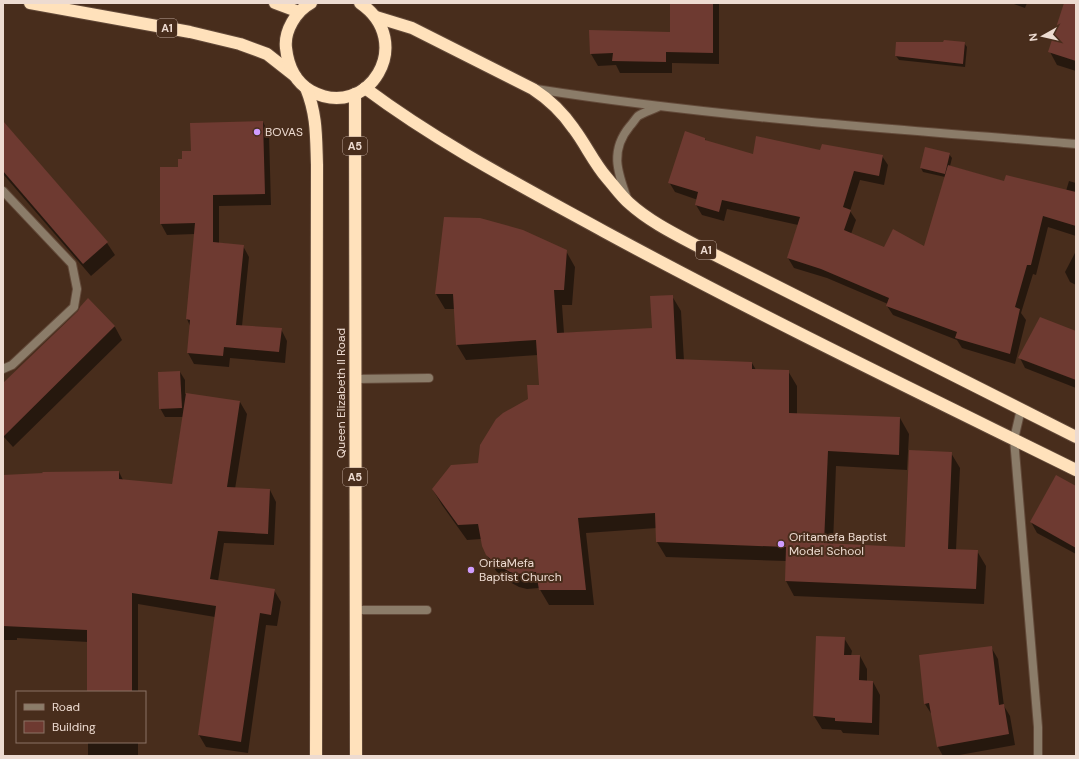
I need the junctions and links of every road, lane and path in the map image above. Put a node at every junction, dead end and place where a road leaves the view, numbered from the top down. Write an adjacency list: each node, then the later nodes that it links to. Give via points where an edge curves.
1 (30, 3): 6 (highway, A1, via 190,32 240,44 267,54)
2 (275, 3): 4 (highway)
3 (360, 3): 5 (highway)
4 (306, 6): 6 (highway, via 290,26 286,43 287,60)
5 (376, 17): 8 (highway, A1, via 412,28); 9 (highway, via 385,38 384,61 373,81)
6 (294, 76): 7 (highway)
7 (306, 88): 9 (highway, via 330,97 342,97); 23 (highway, Queen Elizabeth II Road, via 316,120)
8 (533, 89): 10 (street); 13 (highway, A1, via 562,113 606,177)
9 (360, 91): 16 (highway, Queen Elizabeth II Road / A5, via 354,198); 19 (highway, via 495,172 680,272)
10 (658, 106): 11 (street); 13 (street, via 638,117 626,131 619,145 616,162)
11 (1076, 144)
12 (3, 191): 14 (street, via 72,264 77,289 74,308 12,365)
13 (629, 203): 17 (highway, A1, via 657,223 705,250)
14 (3, 369)
15 (429, 378): 16 (street)
16 (355, 379): 21 (highway, Queen Elizabeth II Road / A5)
17 (1020, 409): 18 (highway, A1); 19 (street)
18 (1076, 437)
19 (1014, 439): 20 (highway); 25 (street, via 1038,727)
20 (1076, 470)
21 (356, 610): 22 (street); 24 (highway, Queen Elizabeth II Road / A5)
22 (427, 610)
23 (316, 756)
24 (356, 756)
25 (1038, 756)

